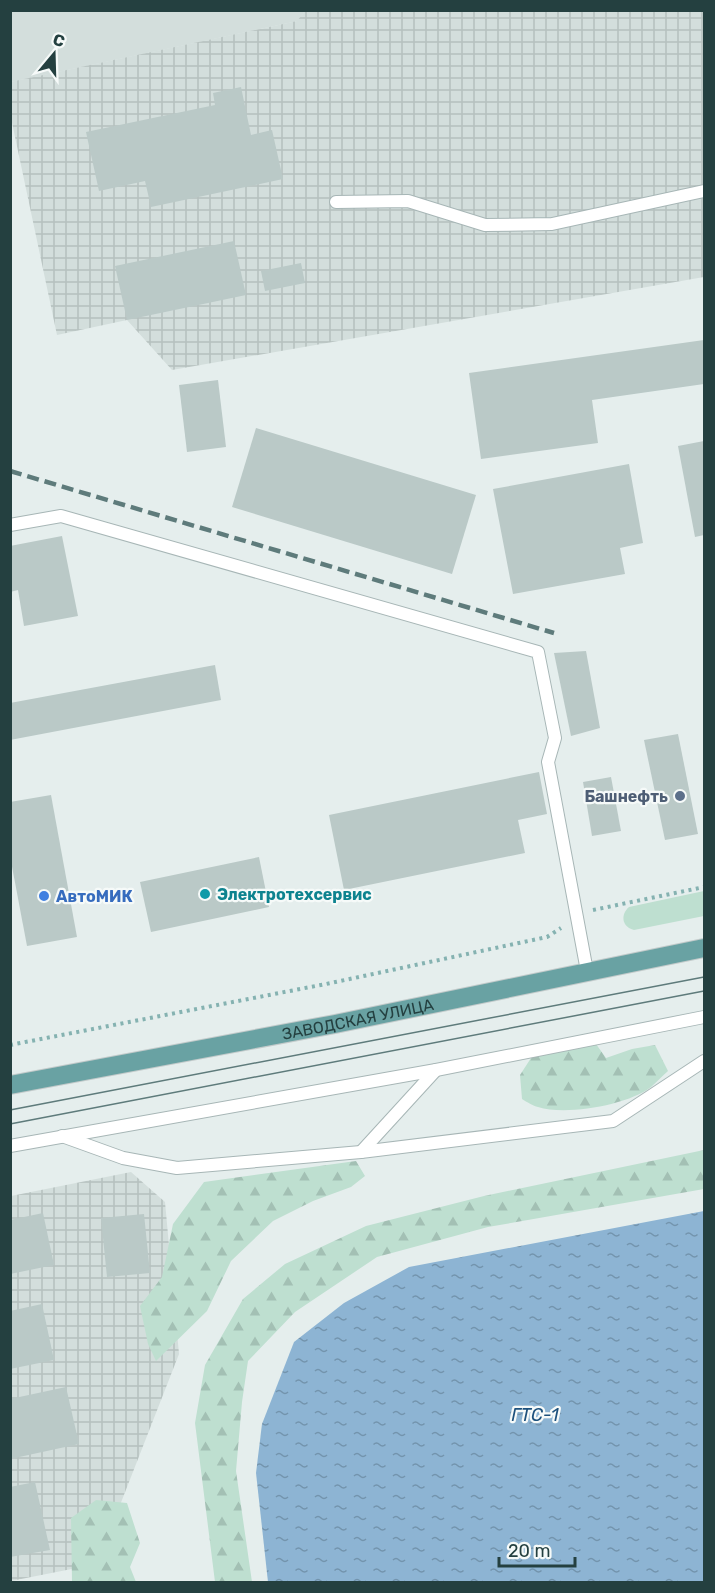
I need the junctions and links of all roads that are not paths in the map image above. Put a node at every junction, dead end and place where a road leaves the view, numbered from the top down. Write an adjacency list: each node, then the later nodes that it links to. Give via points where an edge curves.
1 (705, 191): 2 (lane, via 552,224 485,225 408,201)
2 (336, 202)
3 (10, 525): 5 (lane, via 61,516 538,652 555,738 548,762)
4 (705, 948): 5 (main road, ЗАВОДСКАЯ УЛИЦА)
5 (587, 971): 9 (main road, ЗАВОДСКАЯ УЛИЦА, via 335,1024)
6 (705, 1017): 8 (lane)
7 (705, 1061): 12 (lane, via 613,1122)
8 (436, 1070): 10 (lane); 12 (lane)
9 (10, 1085)
10 (61, 1136): 11 (lane); 12 (lane, via 123,1158 177,1168)
11 (10, 1146)
12 (361, 1152)

